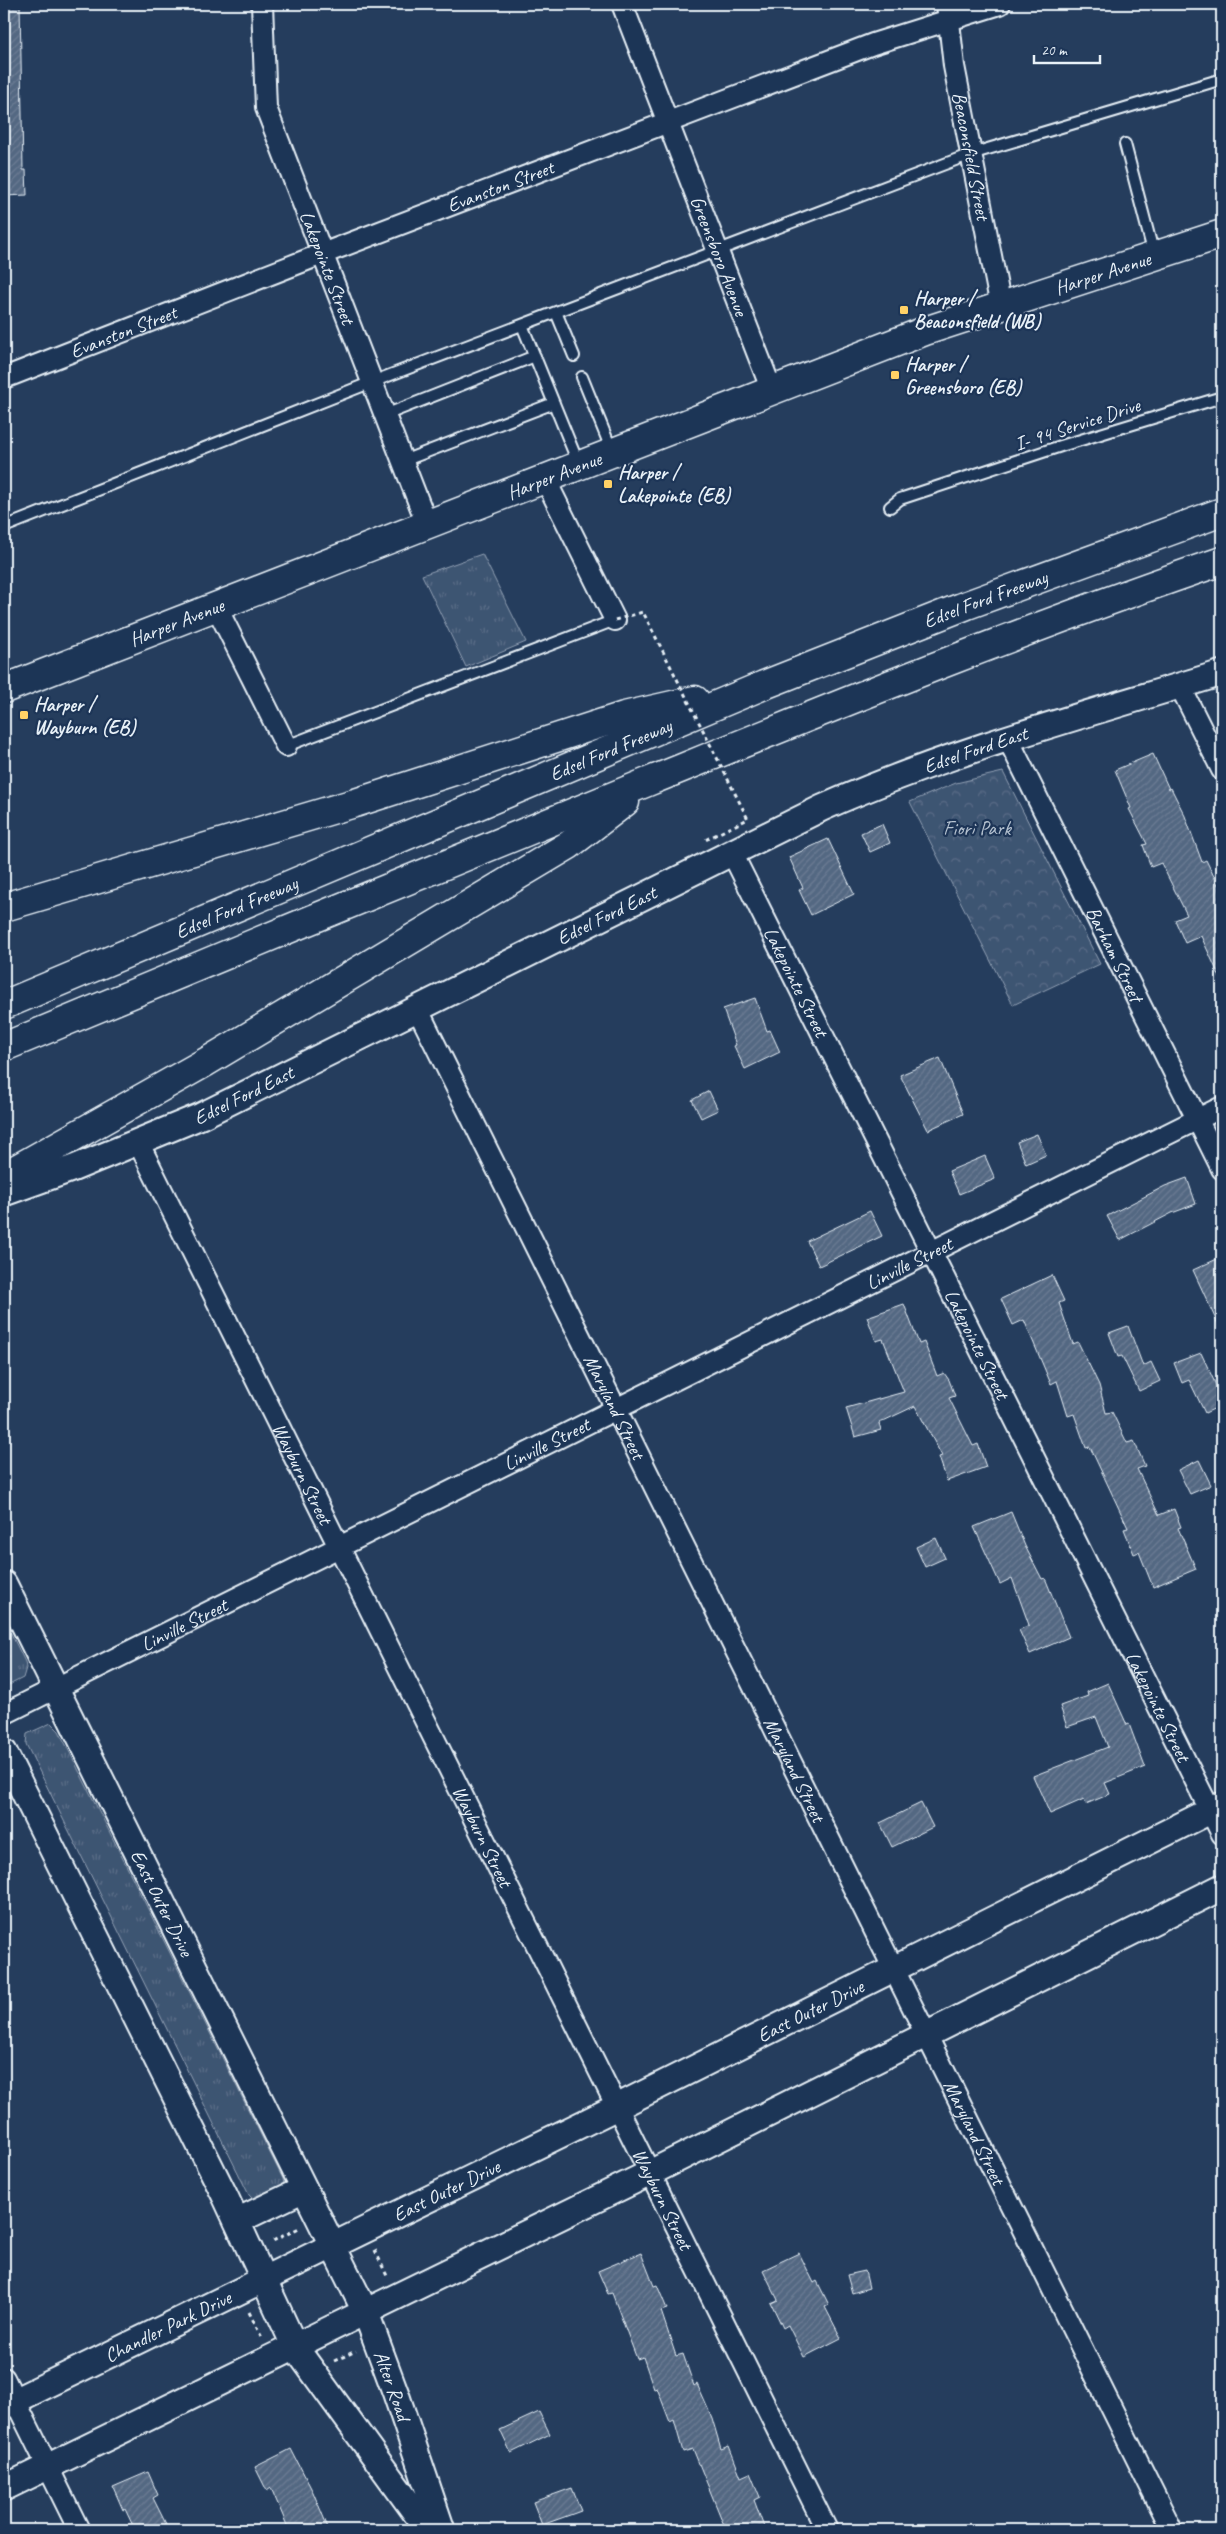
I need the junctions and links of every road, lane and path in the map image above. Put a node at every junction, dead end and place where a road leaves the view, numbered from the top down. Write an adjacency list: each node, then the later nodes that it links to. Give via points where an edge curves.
1 (262, 4): 11 (street, Lakepointe Street, via 266,108)
2 (622, 4): 6 (street, Greensboro Avenue)
3 (1000, 4): 4 (street, Evanston Street)
4 (948, 12): 6 (street, Evanston Street); 8 (street, Beaconsfield Street, via 954,66)
5 (1222, 79): 8 (lane)
6 (668, 121): 10 (street, Greensboro Avenue); 11 (street, Evanston Street)
7 (1125, 144): 12 (lane)
8 (971, 154): 10 (lane); 13 (street, Beaconsfield Street)
9 (1222, 234): 12 (main road, Harper Avenue)
10 (718, 251): 14 (lane); 21 (street, Greensboro Avenue)
11 (322, 254): 18 (street, Evanston Street); 20 (street, Lakepointe Street)
12 (1154, 256): 13 (main road, Harper Avenue)
13 (1001, 306): 21 (main road, Harper Avenue, via 925,331)
14 (556, 312): 15 (lane); 17 (lane)
15 (522, 325): 16 (lane); 20 (lane)
16 (535, 356): 23 (lane); 24 (lane)
17 (574, 356)
18 (4, 378)
19 (582, 378): 25 (lane)
20 (372, 382): 24 (street, Lakepointe Street); 32 (lane)
21 (772, 391): 25 (main road, Harper Avenue)
22 (1222, 396): 29 (lane, I- 94 Service Drive, via 900,499)
23 (554, 403): 26 (lane); 27 (lane)
24 (385, 416): 26 (street, Lakepointe Street)
25 (613, 452): 27 (main road, Harper Avenue)
26 (403, 461): 31 (street, Lakepointe Street)
27 (579, 465): 28 (main road, Harper Avenue)
28 (545, 479): 31 (main road, Harper Avenue); 35 (street)
29 (890, 506)
30 (1222, 512): 37 (main road, Edsel Ford Freeway, via 967,605)
31 (427, 524): 34 (main road, Harper Avenue)
32 (4, 527)
33 (1222, 561): 43 (main road, Edsel Ford Freeway, via 1098,603 956,657)
34 (216, 606): 39 (main road, Harper Avenue); 41 (street)
35 (615, 620): 41 (lane); 44 (path, bridge, via 643,612 748,819)
36 (1222, 673): 38 (street, Edsel Ford East)
37 (764, 684): 46 (main road, via 624,716 355,803); 47 (main road, Edsel Ford Freeway)
38 (1180, 686): 40 (street, Edsel Ford East); 42 (street)
39 (4, 689)
40 (1008, 739): 45 (street, Edsel Ford East, via 868,788); 51 (street, Barham Street)
41 (286, 746)
42 (1222, 770)
43 (652, 781): 49 (main road, Edsel Ford Freeway); 54 (main road, via 569,845 206,1062)
44 (704, 841)
45 (732, 854): 48 (street, Edsel Ford East); 56 (street, Lakepointe Street)
46 (4, 908)
47 (4, 1004)
48 (417, 1008): 52 (street, Edsel Ford East, via 201,1116); 57 (street, Maryland Street)
49 (4, 1047)
50 (1222, 1107): 51 (street, Linville Street)
51 (1197, 1120): 53 (street, Barham Street); 56 (street, Linville Street)
52 (138, 1142): 55 (street, Edsel Ford East); 58 (street, Wayburn Street)
53 (1222, 1169)
54 (4, 1176)
55 (4, 1193)
56 (931, 1252): 57 (street, Linville Street); 63 (street, Lakepointe Street)
57 (615, 1410): 58 (street, Linville Street); 66 (street, Maryland Street)
58 (340, 1548): 60 (street, Linville Street); 68 (street, Wayburn Street)
59 (4, 1584): 60 (street, East Outer Drive)
60 (55, 1689): 61 (street, Linville Street); 70 (street, East Outer Drive)
61 (4, 1714)
62 (4, 1752): 71 (street)
63 (1216, 1807): 64 (street, Lakepointe Street); 66 (street, East Outer Drive)
64 (1222, 1834)
65 (1222, 1888): 67 (street)
66 (893, 1969): 67 (street, Maryland Street); 68 (street, East Outer Drive)
67 (926, 2035): 69 (street); 92 (street, Maryland Street)
68 (617, 2107): 69 (street, Wayburn Street); 74 (street, East Outer Drive)
69 (650, 2173): 79 (street); 91 (street, Wayburn Street)
70 (304, 2189): 71 (street); 74 (street, East Outer Drive)
71 (237, 2221): 76 (street)
72 (302, 2226): 73 (path)
73 (273, 2241)
74 (332, 2246): 76 (street, Chandler Park Drive); 79 (street, Alter Road)
75 (374, 2250): 77 (path)
76 (264, 2279): 81 (street); 85 (street, Chandler Park Drive)
77 (389, 2280)
78 (249, 2312): 80 (path)
79 (366, 2313): 81 (street); 90 (street, Alter Road)
80 (264, 2343)
81 (295, 2347): 86 (street); 89 (street)
82 (364, 2347): 83 (path)
83 (334, 2361)
84 (4, 2378): 85 (street)
85 (9, 2403): 86 (street)
86 (48, 2467): 87 (street); 88 (street)
87 (4, 2488)
88 (79, 2530)
89 (428, 2530)
90 (442, 2530)
91 (827, 2530)
92 (1172, 2530)

